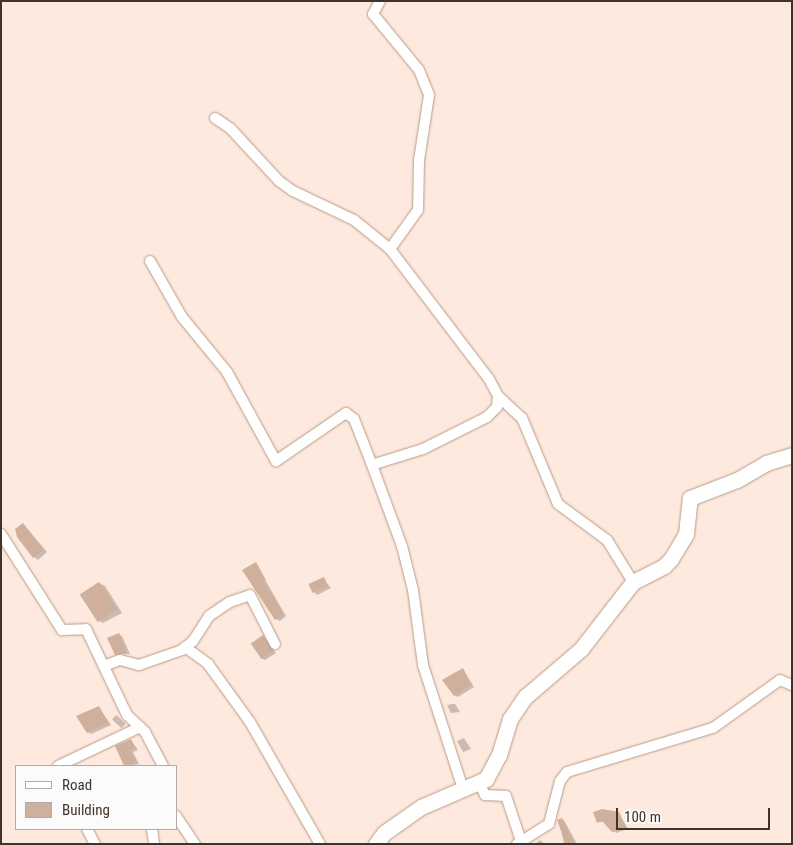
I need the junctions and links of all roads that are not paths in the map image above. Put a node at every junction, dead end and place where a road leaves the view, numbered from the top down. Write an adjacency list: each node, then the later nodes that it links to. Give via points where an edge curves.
1 (380, 1): 3 (street, via 373,14 419,70 430,95 419,160 418,210)
2 (215, 118): 3 (street, via 230,128 280,180 354,220)
3 (390, 249): 5 (street)
4 (150, 261): 7 (street, via 182,318 227,372 276,461 346,414 354,419)
5 (498, 396): 7 (street, via 498,407 487,417 423,449); 9 (street, via 522,418 558,504 607,540)
6 (792, 455): 9 (street, via 696,494 688,503 686,534 671,559)
7 (372, 466): 18 (street, via 402,546 425,671)
8 (1, 534): 12 (street, via 54,620 64,631 86,629)
9 (633, 582): 17 (street, via 581,649 517,706 499,755)
10 (275, 644): 11 (street, via 250,595 230,602 209,616 193,641)
11 (185, 647): 12 (street, via 139,665 120,660); 26 (street, via 208,664 250,722)
12 (104, 666): 14 (street, via 127,715)
13 (792, 685): 22 (street, via 780,680 713,728 567,772 560,781 549,824)
14 (140, 727): 15 (street); 16 (street)
15 (60, 765)
16 (162, 765)
17 (480, 784): 18 (street); 22 (street, via 485,796 506,796)
18 (463, 789): 27 (street, via 420,808 384,833)
19 (178, 819): 25 (street)
20 (88, 830): 23 (street)
21 (152, 830): 24 (street)
22 (520, 842)
23 (95, 844)
24 (154, 844)
25 (195, 844)
26 (320, 844)
27 (376, 844)

